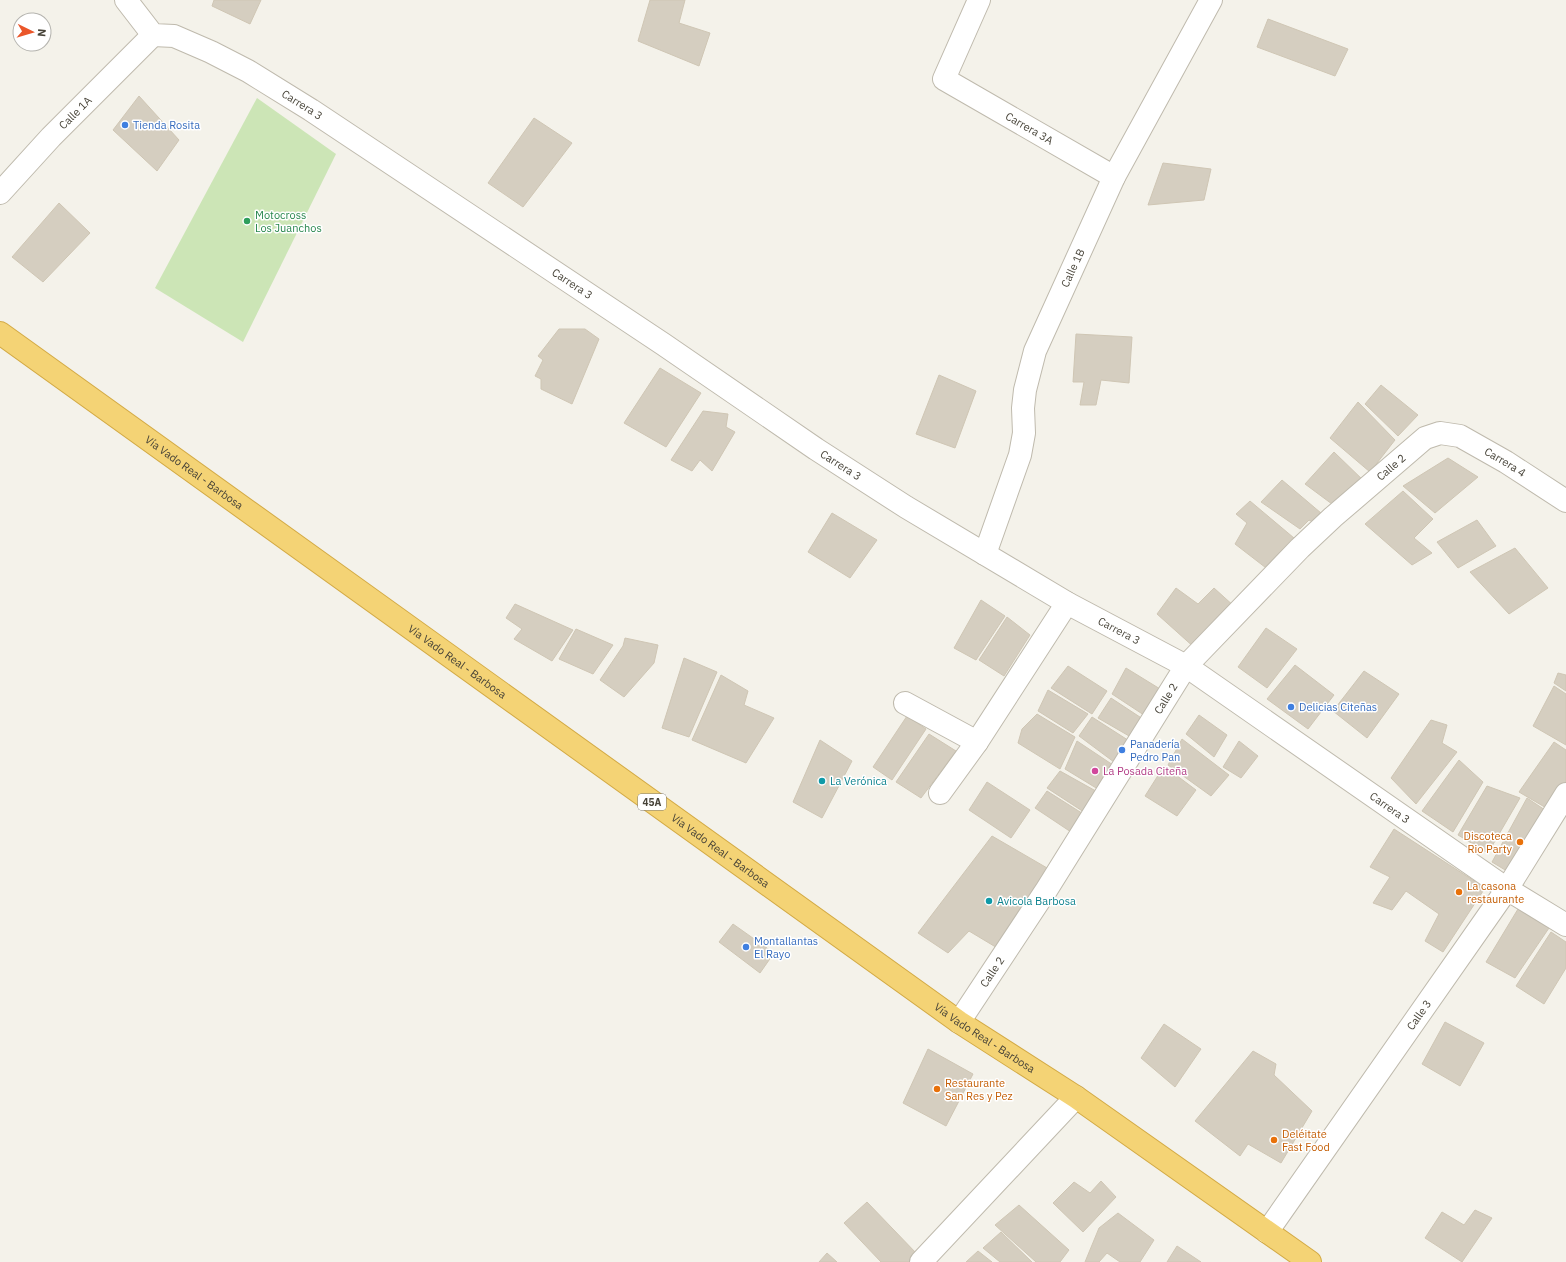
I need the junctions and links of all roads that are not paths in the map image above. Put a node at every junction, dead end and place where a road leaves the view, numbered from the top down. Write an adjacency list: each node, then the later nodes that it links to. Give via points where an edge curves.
1 (126, 0): 4 (street)
2 (979, 0): 5 (street, Carrera 3A, via 944,79)
3 (1211, 0): 5 (street, Calle 1B)
4 (153, 35): 6 (street, Calle 1A, via 51,137); 10 (street, Carrera 3, via 174,36 211,52 248,71 311,110 816,449)
5 (1114, 177): 10 (street, Calle 1B, via 1034,351 1025,390 1024,434 1020,455)
6 (0, 193)
7 (0, 333): 19 (highway, Vía Vado Real - Barbosa / 45A)
8 (1440, 433): 9 (street, Carrera 4, via 1460,436); 12 (street, Calle 2, via 1425,438 1333,517)
9 (1566, 501)
10 (985, 554): 11 (street, Carrera 3)
11 (1066, 603): 12 (street, Carrera 3); 14 (street)
12 (1186, 666): 17 (street, Carrera 3); 19 (street, Calle 2, via 1047,890)
13 (905, 703): 14 (street)
14 (977, 742): 15 (street)
15 (940, 792)
16 (1566, 794): 17 (street, Calle 3)
17 (1507, 889): 18 (street, Carrera 3); 21 (street, Calle 3)
18 (1566, 925)
19 (959, 1022): 20 (highway, Vía Vado Real - Barbosa / 45A)
20 (1076, 1097): 21 (highway, Vía Vado Real - Barbosa / 45A); 22 (street)
21 (1267, 1232): 23 (highway, Vía Vado Real - Barbosa / 45A)
22 (921, 1262)
23 (1310, 1262)

